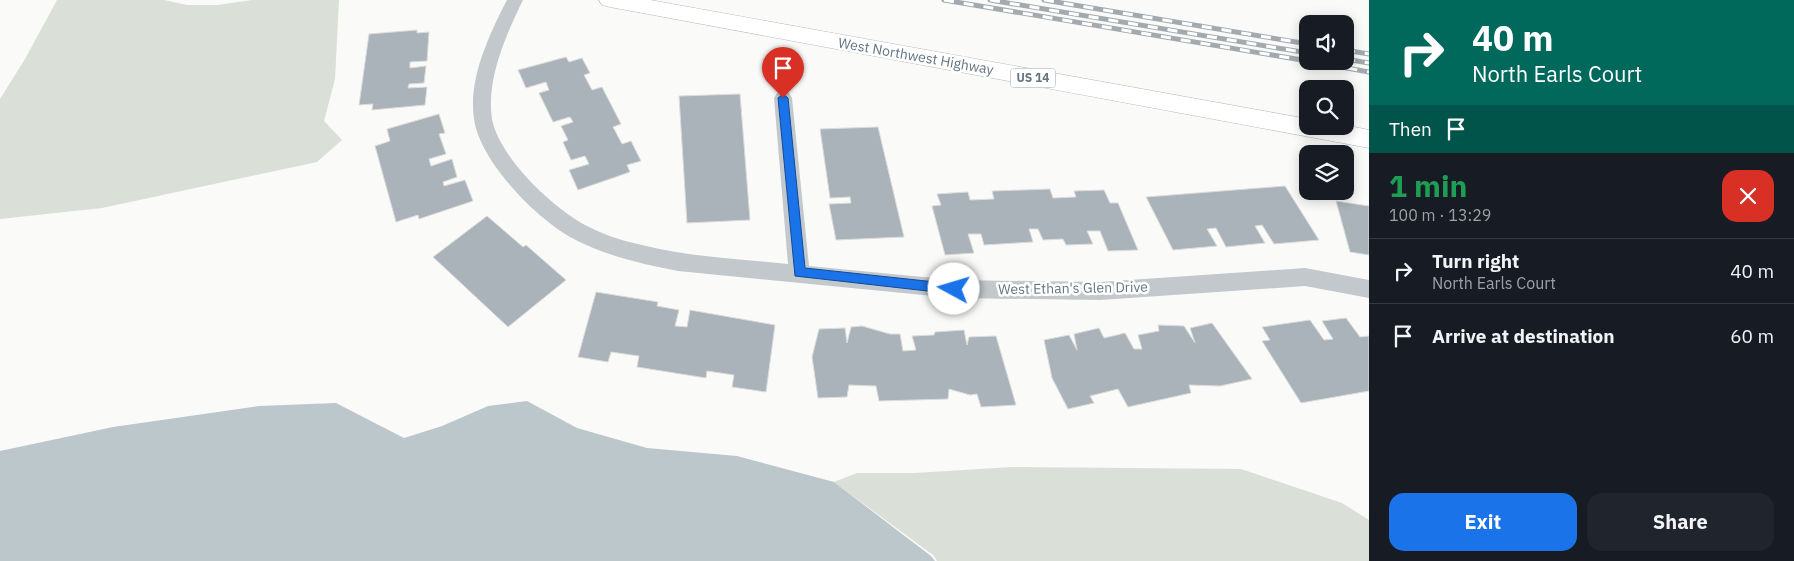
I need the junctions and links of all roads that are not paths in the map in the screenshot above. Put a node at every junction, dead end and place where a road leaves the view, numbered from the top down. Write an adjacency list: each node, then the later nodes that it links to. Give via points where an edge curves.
1 (515, 0): 5 (street, West Ethan's Glen Drive, via 495,42 487,70 483,107 487,134 507,170 536,199 578,232 640,255 678,262)
2 (610, 0): 4 (main road, West Northwest Highway / US 14)
3 (783, 98): 5 (street)
4 (1369, 139)
5 (799, 273): 6 (street, West Ethan's Glen Drive, via 954,289 1100,291 1305,276)
6 (1369, 288)

